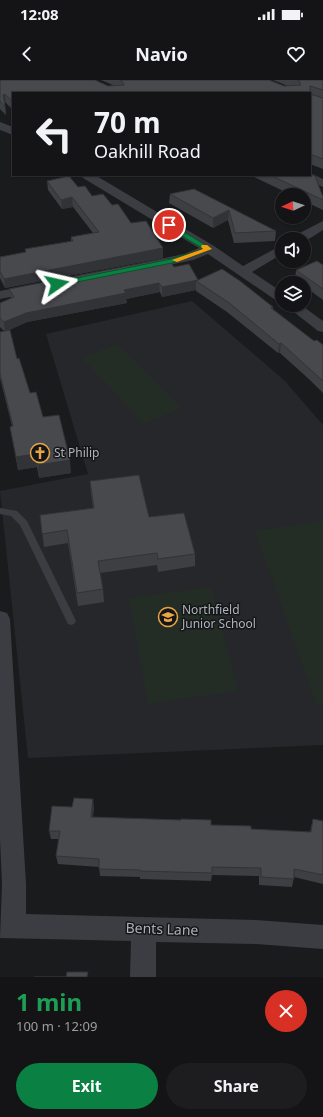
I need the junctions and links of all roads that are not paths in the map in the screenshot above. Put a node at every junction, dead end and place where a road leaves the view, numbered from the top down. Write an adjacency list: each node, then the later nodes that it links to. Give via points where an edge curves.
1 (0, 125): 2 (street)
2 (12, 131)
3 (89, 176): 8 (street)
4 (307, 176): 5 (street)
5 (323, 183)
6 (323, 225): 7 (street)
7 (311, 232)
8 (209, 249): 10 (street, via 172,261); 11 (street)
9 (275, 253): 11 (street)
10 (136, 268)
11 (243, 271): 13 (street)
12 (45, 286): 14 (street)
13 (275, 293)
14 (0, 295)
15 (301, 312): 16 (street)
16 (323, 328)
17 (0, 511): 19 (lane, via 14,513 24,523)
18 (0, 618): 20 (street, via 14,884)
19 (71, 621)
20 (6, 926): 21 (street, Bents Lane)
21 (144, 929): 22 (street, Bents Lane, via 256,932); 23 (street)
22 (323, 938)
23 (143, 977)

